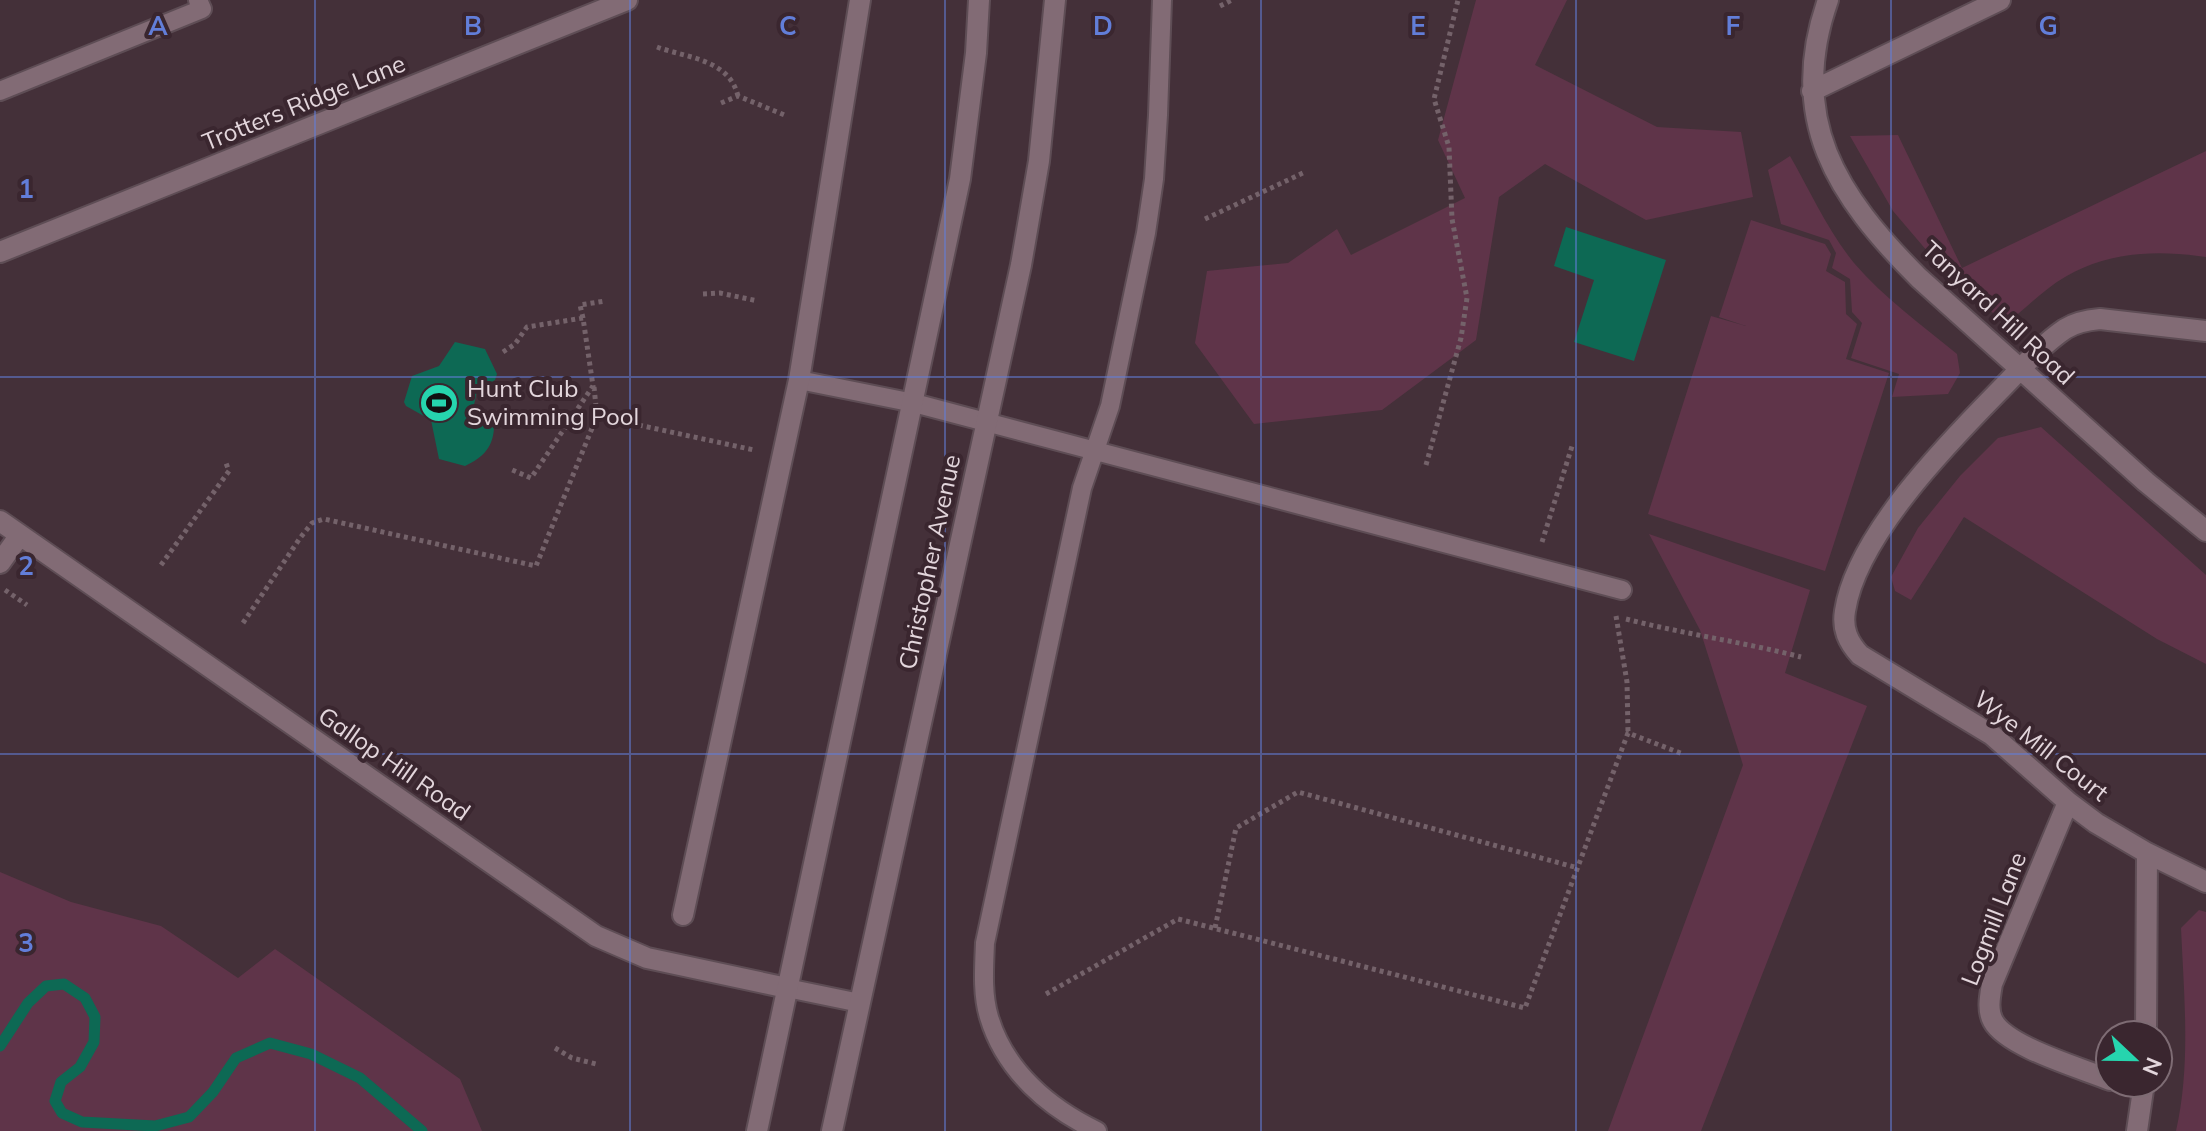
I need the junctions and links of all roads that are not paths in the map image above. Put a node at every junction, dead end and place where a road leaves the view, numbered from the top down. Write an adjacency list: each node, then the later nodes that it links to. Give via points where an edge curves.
1 (198, 0): 9 (lane, via 202,9)
2 (627, 0): 11 (street, Trotters Ridge Lane)
3 (860, 0): 14 (street)
4 (979, 0): 15 (street, Christopher Avenue, via 963,164)
5 (1055, 0): 16 (street, Christopher Avenue, via 1036,176)
6 (1162, 0): 17 (lane, via 1154,179 1146,233 1113,390)
7 (1828, 0): 10 (street, Tanyard Hill Road, via 1815,47)
8 (2000, 0): 10 (street)
9 (0, 91)
10 (1812, 91): 13 (street, Tanyard Hill Road, via 1816,124 1853,204 1885,244)
11 (0, 252)
12 (2206, 331): 13 (street, via 2086,320 2065,330)
13 (2020, 370): 19 (street, Tanyard Hill Road); 23 (street, Wye Mill Court, via 1920,476 1886,522 1850,592 1844,626 1860,655 1992,735)
14 (799, 380): 15 (lane); 26 (street)
15 (914, 403): 16 (lane); 27 (street, Christopher Avenue)
16 (987, 422): 17 (lane); 28 (street, Christopher Avenue)
17 (1094, 450): 22 (lane); 34 (lane, via 990,913 984,980 989,1016 1016,1068 1049,1104)
18 (0, 521): 20 (street, Gallop Hill Road)
19 (2206, 531)
20 (20, 535): 21 (street); 27 (street, Gallop Hill Road, via 596,936 647,958)
21 (0, 563)
22 (1622, 590)
23 (2068, 802): 24 (street, Wye Mill Court); 30 (street, Logmill Lane, via 1989,1001 1991,1018 2015,1042)
24 (2147, 853): 25 (street, Wye Mill Court); 29 (street)
25 (2206, 882)
26 (683, 915)
27 (787, 988): 28 (lane); 32 (street, Christopher Avenue)
28 (860, 1003): 33 (street, Christopher Avenue)
29 (2146, 1019)
30 (2094, 1074)
31 (2142, 1099): 35 (street)
32 (757, 1131)
33 (832, 1131)
34 (1097, 1131)
35 (2137, 1131)

